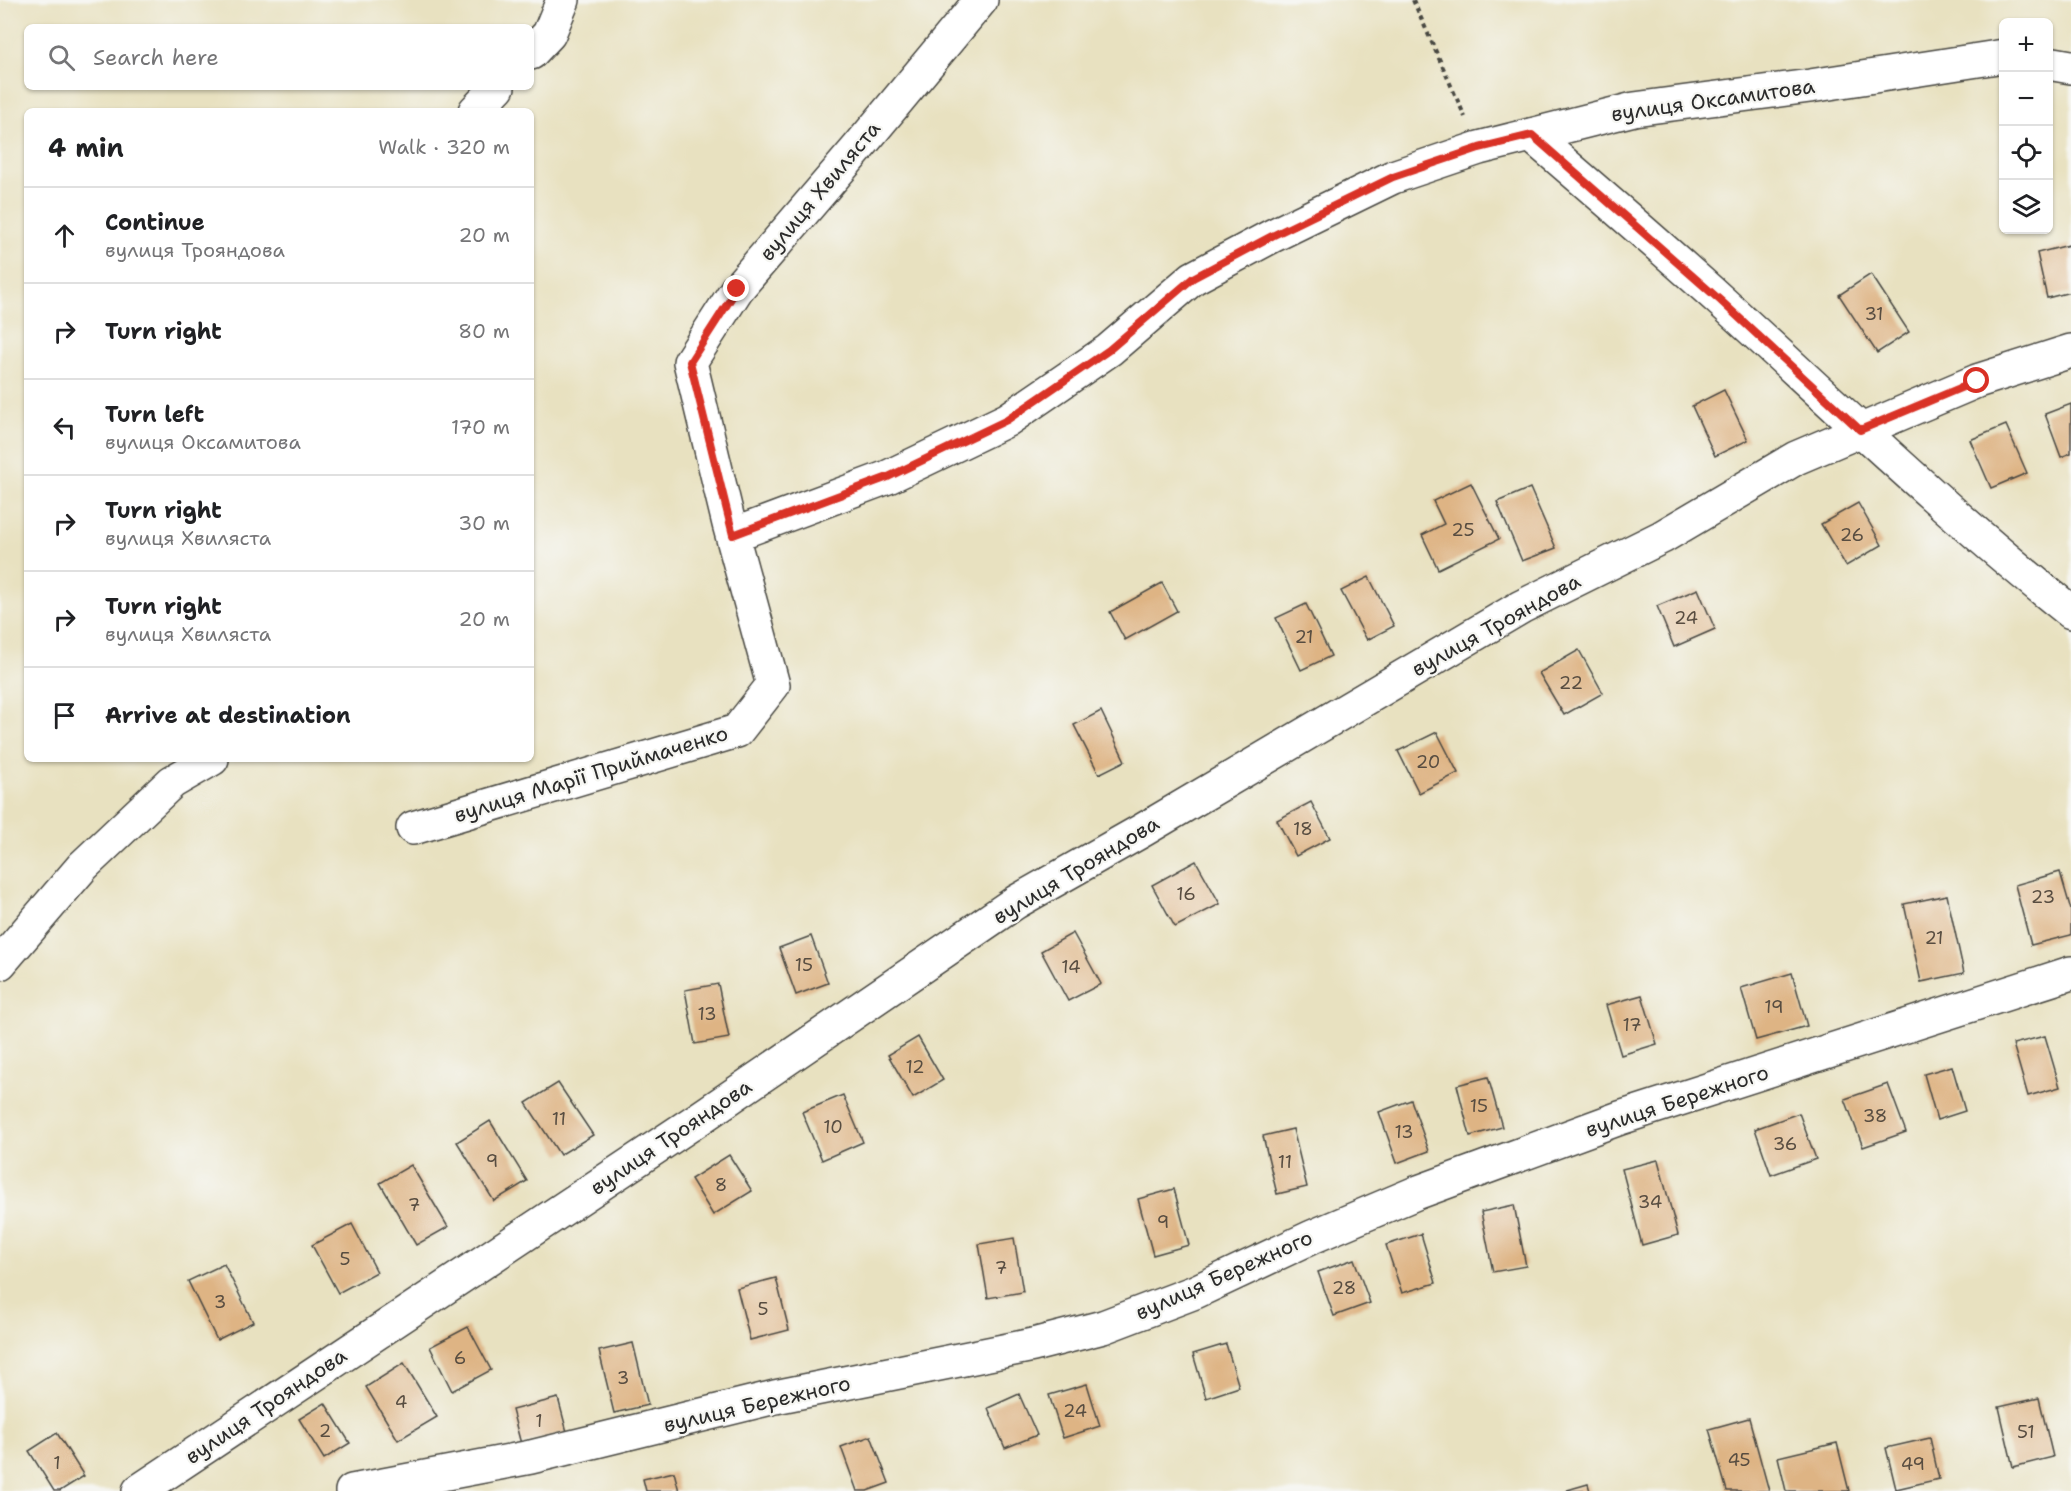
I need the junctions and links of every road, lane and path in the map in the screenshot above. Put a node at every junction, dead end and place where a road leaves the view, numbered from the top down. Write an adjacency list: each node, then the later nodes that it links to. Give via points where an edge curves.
1 (563, 0): 4 (street, via 549,34)
2 (981, 0): 14 (street, вулиця Хвиляста, via 737,289 690,362)
3 (1413, 0): 11 (path)
4 (534, 50)
5 (1999, 57): 10 (street, вулиця Оксамитова, via 1634,109)
6 (2053, 64): 7 (street)
7 (2071, 67)
8 (495, 90): 9 (street)
9 (478, 108)
10 (1532, 135): 11 (street, вулиця Оксамитова); 13 (street)
11 (1479, 148): 14 (street, вулиця Оксамитова, via 1393,177 1193,278 1109,350 1007,420 888,477)
12 (2071, 351): 13 (street, вулиця Трояндова, via 1977,381)
13 (1860, 430): 15 (street, via 2017,570); 21 (street, вулиця Трояндова, via 1796,458 1662,537 1521,607 1016,902)
14 (733, 535): 18 (street, вулиця Марії Приймаченко, via 773,685 737,731)
15 (2071, 612)
16 (202, 762): 17 (street)
17 (177, 770): 19 (street, via 83,866)
18 (413, 828)
19 (0, 963)
20 (2071, 974): 22 (street, вулиця Бережного, via 1620,1118 1426,1189 1195,1292 1103,1327 775,1397 531,1457)
21 (139, 1491)
22 (352, 1491)

